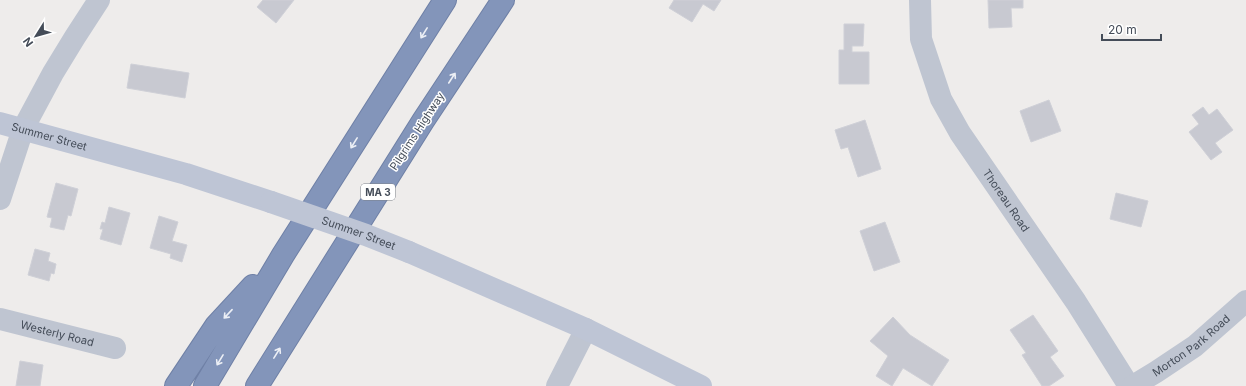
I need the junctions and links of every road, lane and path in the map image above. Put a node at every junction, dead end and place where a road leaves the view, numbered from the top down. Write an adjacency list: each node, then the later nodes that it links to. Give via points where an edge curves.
1 (100, 0): 6 (street, via 53,73)
2 (444, 0): 8 (highway, one-way to 8)
3 (503, 0): 15 (highway, Pilgrims Highway / MA 3, one-way to 3, via 419,128)
4 (920, 0): 18 (street, Thoreau Road, via 921,39 941,99 960,133 1076,302)
5 (0, 123): 6 (main road, Summer Street)
6 (24, 129): 7 (street); 11 (main road, Summer Street, bridge, via 186,174 366,235)
7 (0, 199)
8 (283, 255): 13 (highway, one-way to 13, via 216,326); 14 (highway, one-way to 14)
9 (1246, 301): 19 (street, Morton Park Road, via 1194,346)
10 (0, 318): 12 (street, Westerly Road)
11 (586, 329): 16 (street); 17 (main road, Summer Street)
12 (115, 348)
13 (176, 386)
14 (205, 386)
15 (257, 386)
16 (557, 386)
17 (701, 386)
18 (1129, 386)
19 (1133, 386)

